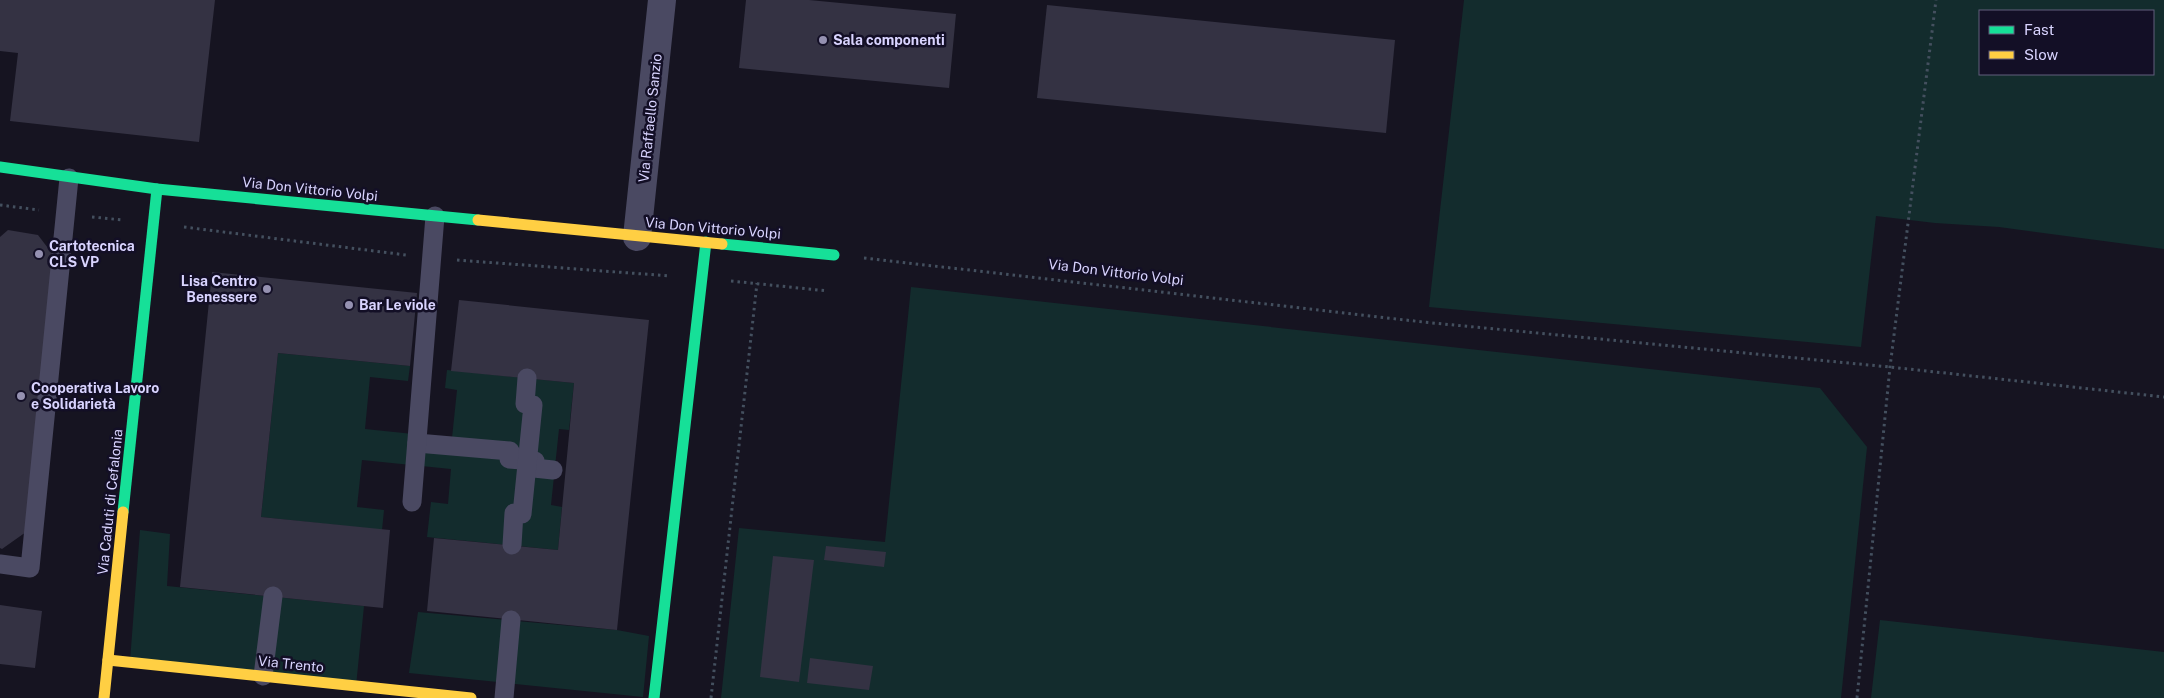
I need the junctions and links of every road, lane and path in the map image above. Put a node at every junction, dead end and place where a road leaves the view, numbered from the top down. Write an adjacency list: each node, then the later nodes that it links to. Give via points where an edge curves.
1 (662, 0): 10 (street, Via Raffaello Sanzio)
2 (1936, 0): 17 (path)
3 (0, 167): 4 (street, Via Don Vittorio Volpi)
4 (69, 178): 5 (street, Via Don Vittorio Volpi); 7 (lane)
5 (157, 189): 8 (street, Via Don Vittorio Volpi); 9 (street, Via Caduti di Cefalonia)
6 (0, 205): 7 (path)
7 (65, 214): 9 (path); 25 (lane, via 30,568)
8 (435, 216): 10 (street, Via Don Vittorio Volpi); 13 (lane)
9 (154, 224): 13 (path); 28 (street, Via Caduti di Cefalonia)
10 (637, 237): 11 (street, Via Don Vittorio Volpi)
11 (706, 242): 12 (street, Via Don Vittorio Volpi); 14 (street)
12 (834, 254): 17 (path, Via Don Vittorio Volpi, via 1423,322)
13 (433, 258): 14 (path); 20 (lane)
14 (702, 278): 15 (path); 33 (street)
15 (756, 283): 16 (path); 34 (path)
16 (828, 291)
17 (1890, 367): 19 (path, Via Don Vittorio Volpi); 35 (path)
18 (527, 378): 21 (lane, via 525,404 533,405)
19 (2164, 396)
20 (417, 443): 21 (lane, via 510,451 508,459); 23 (lane)
21 (527, 460): 22 (lane, via 535,461 534,468); 24 (lane, via 522,514 514,513)
22 (553, 470)
23 (412, 502)
24 (512, 545)
25 (0, 564)
26 (273, 596): 29 (lane)
27 (511, 620): 32 (lane)
28 (108, 660): 29 (street, Via Trento); 30 (street, Via Caduti di Cefalonia)
29 (263, 676): 31 (street, Via Trento)
30 (104, 698)
31 (471, 698)
32 (504, 698)
33 (654, 698)
34 (711, 698)
35 (1857, 698)

